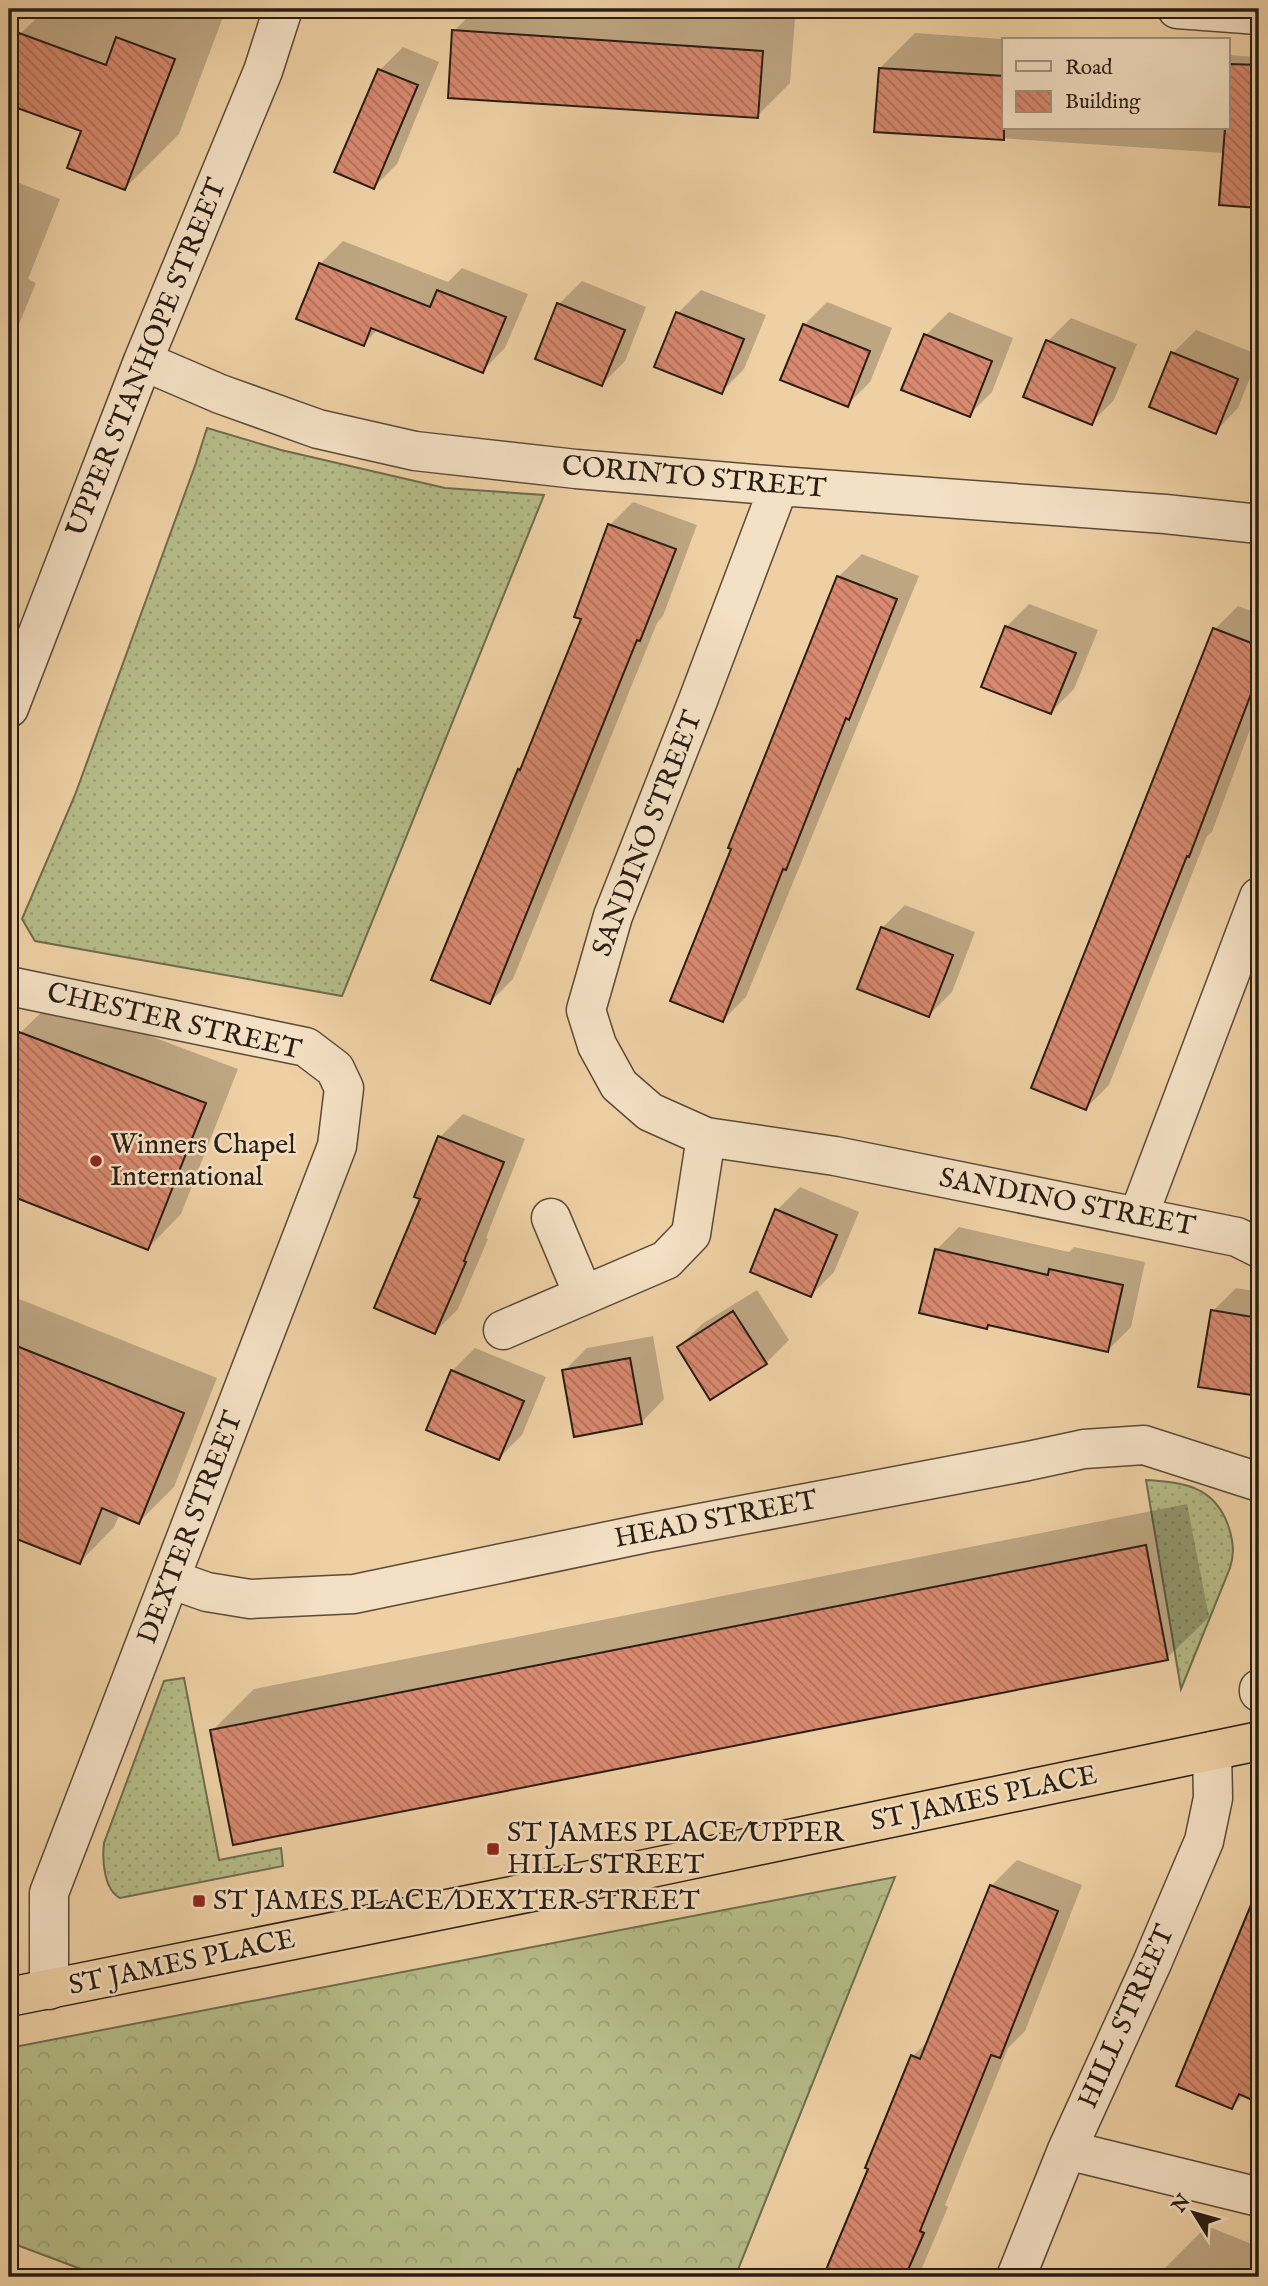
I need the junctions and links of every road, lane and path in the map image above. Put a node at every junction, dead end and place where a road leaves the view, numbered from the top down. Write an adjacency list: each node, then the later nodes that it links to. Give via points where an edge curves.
1 (283, 9): 4 (street, UPPER STANHOPE STREET, via 263,71)
2 (1177, 9): 3 (street)
3 (1259, 15)
4 (143, 361): 5 (street, CORINTO STREET, via 318,429 415,451); 7 (street, UPPER STANHOPE STREET)
5 (779, 486): 6 (street, CORINTO STREET); 11 (street, SANDINO STREET, via 613,916 586,1010 597,1045 620,1085 650,1112)
6 (1259, 524)
7 (9, 708)
8 (1259, 897): 12 (street)
9 (9, 986): 10 (street, CHESTER STREET, via 306,1047)
10 (335, 1069): 18 (street, DEXTER STREET, via 344,1088 337,1146)
11 (706, 1137): 12 (street, SANDINO STREET, via 835,1156); 15 (street, via 691,1234 666,1260)
12 (1138, 1217): 14 (street, SANDINO STREET, via 1237,1237)
13 (551, 1218): 15 (street)
14 (1259, 1248)
15 (583, 1294): 16 (street)
16 (503, 1330)
17 (1259, 1482): 18 (street, HEAD STREET, via 1144,1445 1084,1448 354,1594 250,1599 207,1592)
18 (170, 1579): 21 (street, DEXTER STREET, via 48,1893)
19 (1259, 1741): 20 (highway, ST JAMES PLACE)
20 (1212, 1751): 21 (highway, ST JAMES PLACE); 23 (street, HILL STREET, via 1213,1798 1204,1841)
21 (49, 1990): 22 (highway, ST JAMES PLACE)
22 (9, 1997)
23 (1068, 2150): 24 (street); 25 (street, HILL STREET)
24 (1259, 2197)
25 (1016, 2277)

